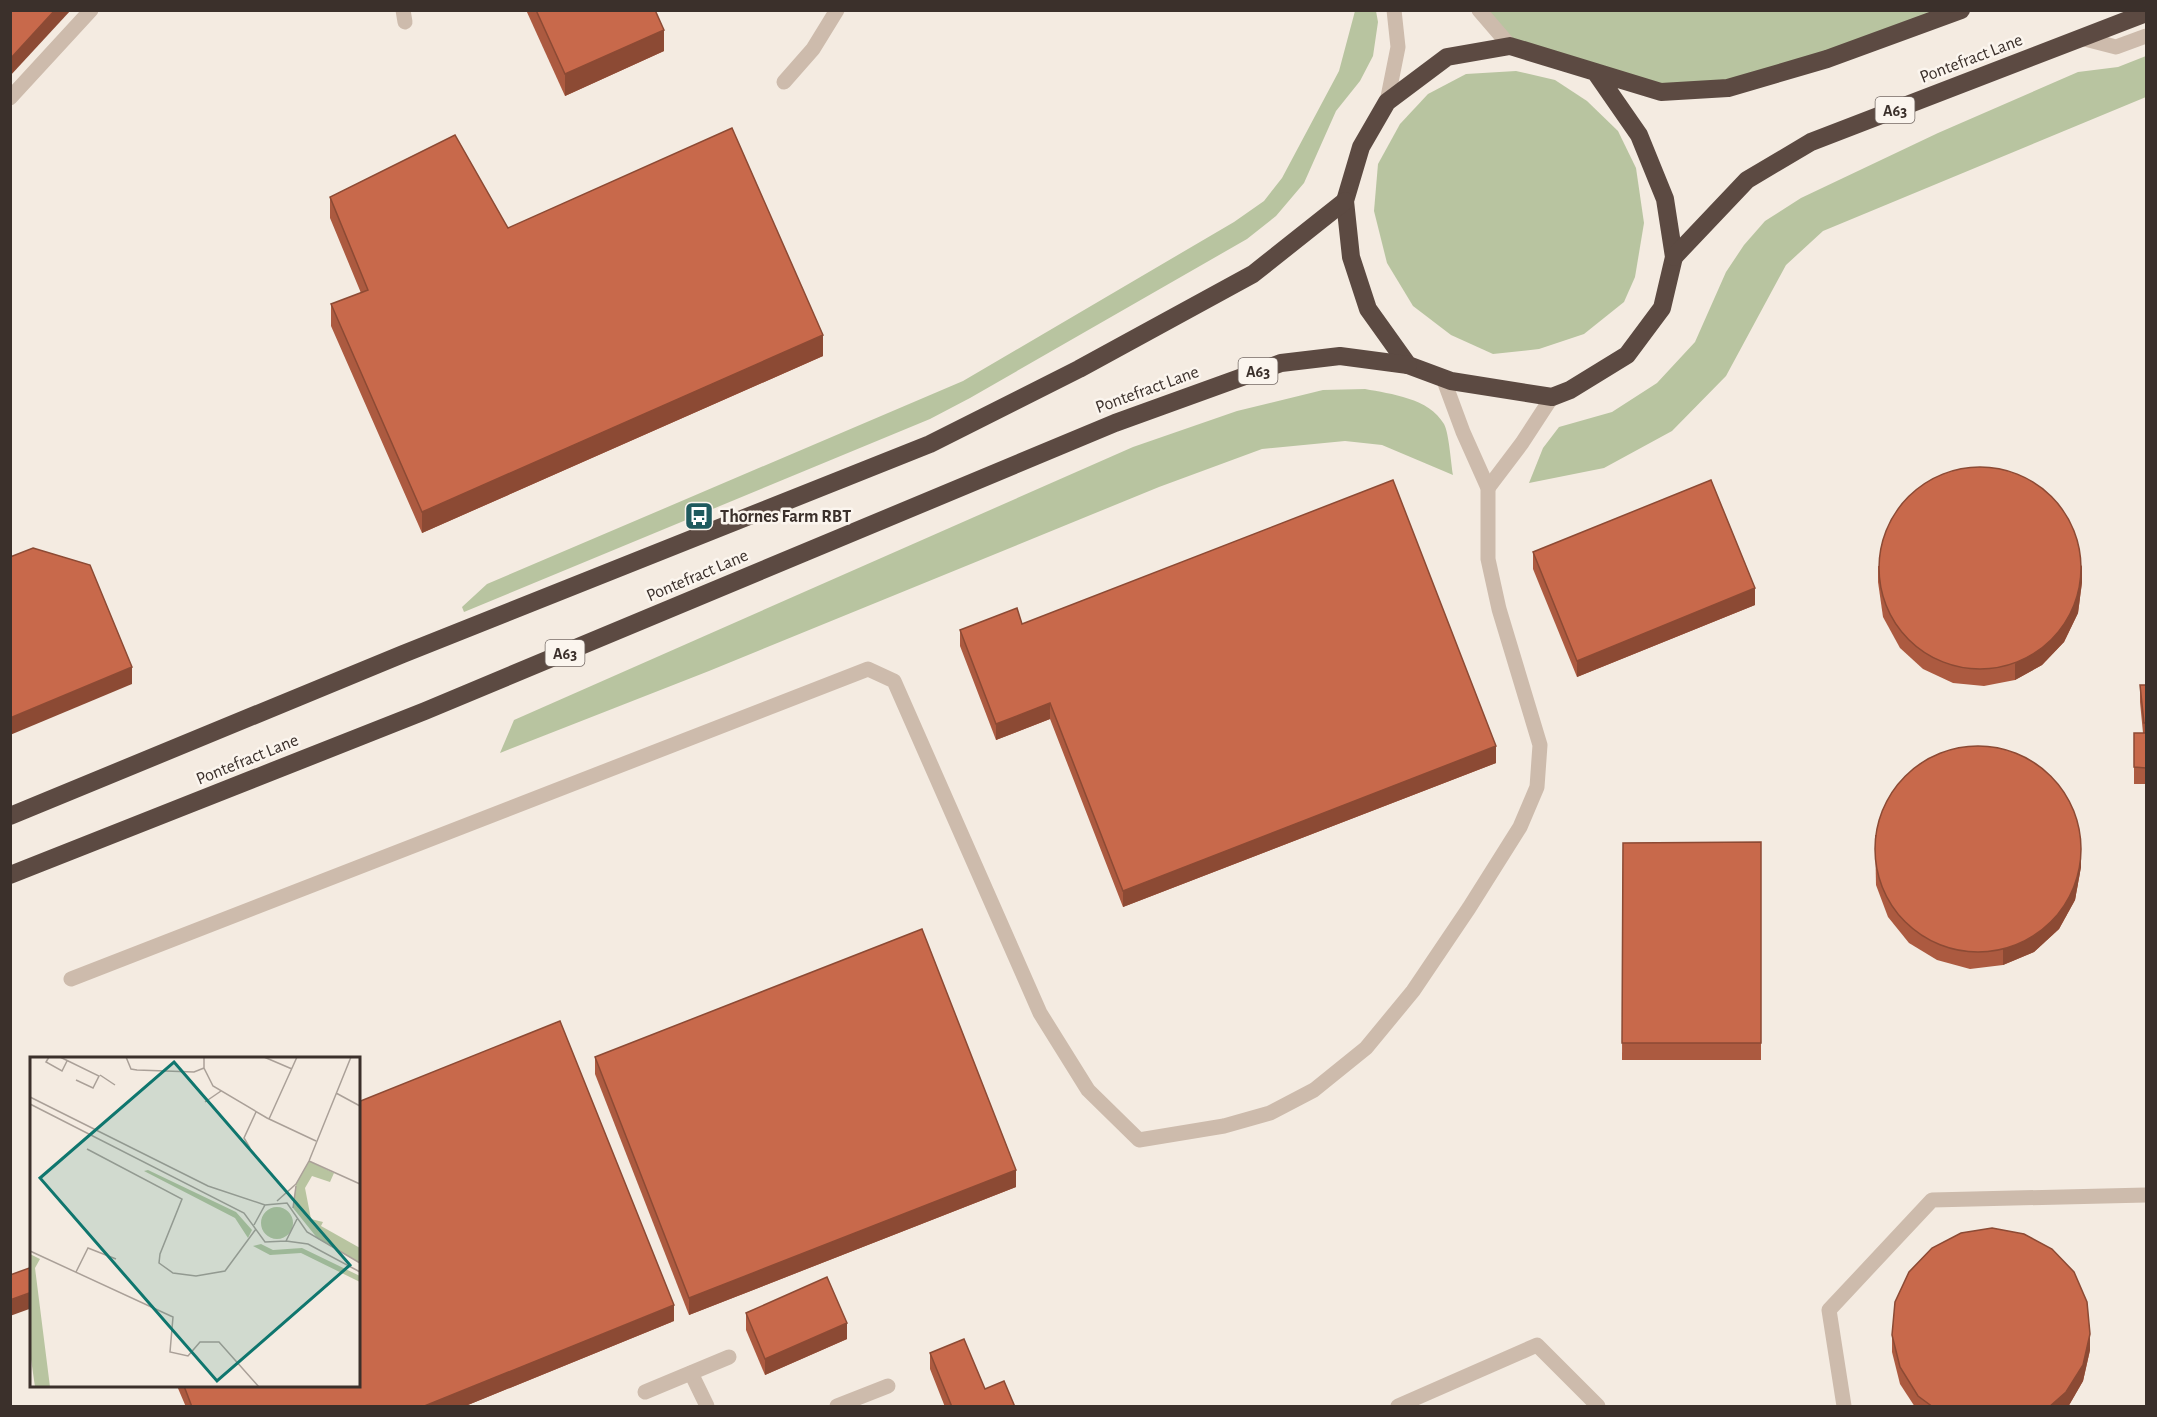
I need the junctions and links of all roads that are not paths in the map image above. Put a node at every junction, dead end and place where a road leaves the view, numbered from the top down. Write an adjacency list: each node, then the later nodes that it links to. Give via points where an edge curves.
1 (91, 10): 12 (street)
2 (837, 10): 11 (street, via 813,49)
3 (1394, 10): 13 (street, via 1398,47)
4 (1479, 10): 9 (street)
5 (1961, 10): 10 (highway, via 1827,59 1728,88 1660,92)
6 (2146, 13): 8 (highway, Pontefract Lane / A63)
7 (2146, 36): 8 (street, via 2116,47)
8 (2081, 38): 15 (highway, Pontefract Lane / A63, via 1810,142 1747,180)
9 (1510, 46): 10 (highway); 13 (highway, via 1447,57)
10 (1596, 73): 15 (highway, via 1639,135 1665,199)
11 (784, 82)
12 (10, 98)
13 (1387, 102): 14 (highway, via 1361,147)
14 (1345, 201): 16 (highway, via 1351,257 1368,309); 20 (highway, Pontefract Lane, via 1254,274 930,444)
15 (1674, 257): 18 (highway, via 1662,308 1627,355)
16 (1408, 365): 17 (highway, A63); 21 (highway, Pontefract Lane / A63, via 1341,356 1281,363 1115,423 466,694)
17 (1443, 378): 18 (highway, A63); 19 (street)
18 (1552, 397): 19 (street)
19 (1488, 488): 22 (street, via 1488,559 1540,745 1537,787 1520,827 1469,908 1406,999 1366,1048 1314,1090 1270,1113 1224,1126 1139,1140 1088,1090 1040,1013 894,681 868,669)
20 (10, 816)
21 (10, 875)
22 (71, 979)
23 (2146, 1195): 33 (street, via 1932,1200 1829,1310)
24 (729, 1357): 25 (street)
25 (691, 1373): 27 (street); 29 (street)
26 (888, 1386): 28 (street)
27 (645, 1392)
28 (853, 1404): 30 (street)
29 (707, 1407)
30 (837, 1407)
31 (1398, 1407): 32 (street, via 1537,1345)
32 (1598, 1407)
33 (1844, 1407)

